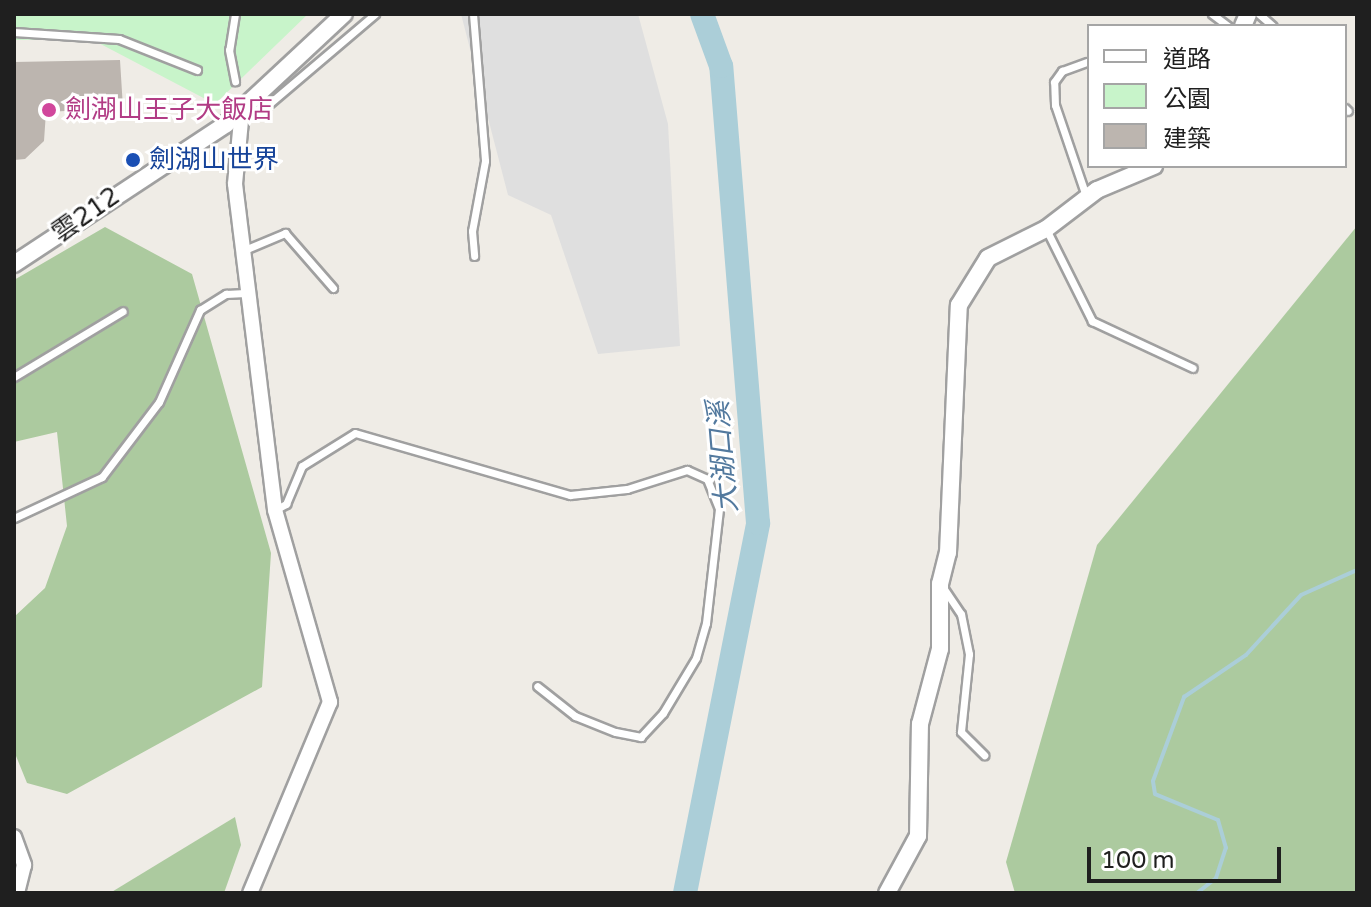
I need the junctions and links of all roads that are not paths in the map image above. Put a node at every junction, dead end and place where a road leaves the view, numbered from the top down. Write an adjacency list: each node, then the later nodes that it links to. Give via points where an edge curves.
1 (235, 14): 8 (lane, via 229,50)
2 (344, 14): 9 (street, 雲212 / 雲212)
3 (375, 14): 9 (lane, via 263,109)
4 (473, 14): 14 (lane, via 485,161 472,231)
5 (14, 32): 7 (lane, via 119,39)
6 (1087, 62): 11 (lane, via 1062,71 1054,82 1055,105)
7 (197, 70)
8 (235, 81)
9 (242, 110): 13 (street, via 235,184); 15 (street, 雲212 / 雲212)
10 (1149, 168): 11 (street)
11 (1086, 198): 12 (street)
12 (1046, 229): 19 (lane, via 1092,321); 23 (street, via 988,258 959,305 948,553)
13 (240, 251): 16 (lane, via 285,233); 17 (street)
14 (474, 256)
15 (14, 264)
16 (333, 288)
17 (245, 293): 21 (street); 22 (lane, via 226,294 200,310 159,402 102,477)
18 (123, 311): 20 (lane)
19 (1193, 368)
20 (14, 377)
21 (275, 510): 24 (lane, via 286,504 302,466 355,433 570,495 627,489 687,470 707,479 719,509 706,623 696,658 663,713 641,737 615,732 575,716); 28 (street, via 330,702)
22 (14, 518)
23 (940, 584): 25 (lane, via 961,614 969,654 961,732); 29 (street, via 940,649 920,724 918,836)
24 (537, 686)
25 (984, 755)
26 (14, 837): 27 (street, via 24,865)
27 (17, 893)
28 (250, 893)
29 (887, 893)

